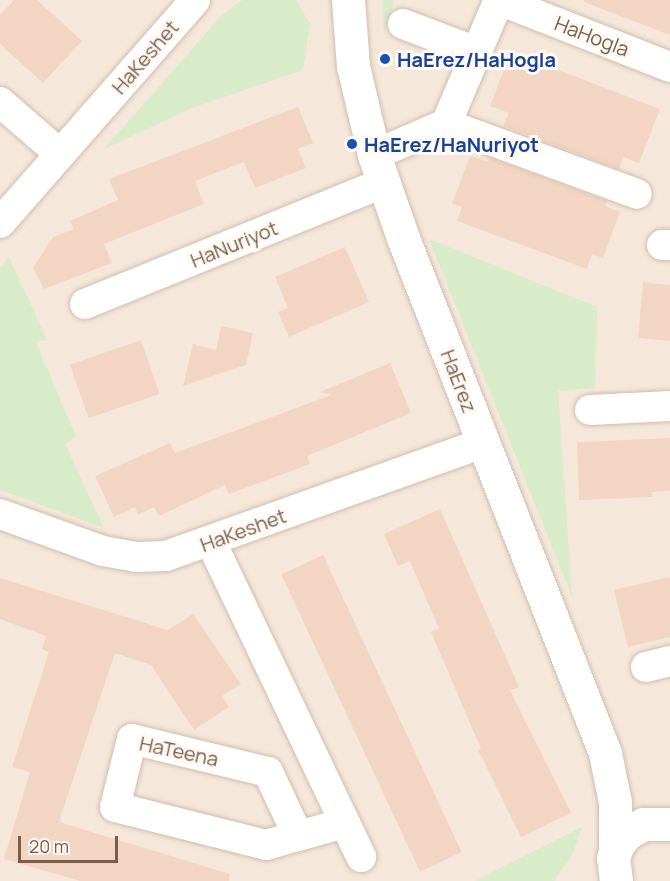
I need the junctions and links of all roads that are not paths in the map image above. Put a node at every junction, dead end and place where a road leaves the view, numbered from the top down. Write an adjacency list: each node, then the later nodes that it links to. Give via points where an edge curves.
1 (195, 0): 8 (street, HaKeshet)
2 (348, 0): 9 (street, HaErez, via 353,66)
3 (403, 24): 4 (street)
4 (477, 52): 5 (street, HaHogla, via 499,0); 7 (street, HaHogla)
5 (670, 67)
6 (0, 102): 8 (street)
7 (446, 124): 9 (street); 10 (street)
8 (60, 154): 11 (street, HaKeshet)
9 (379, 169): 12 (street, HaNuriyot); 15 (street, HaErez)
10 (637, 194)
11 (0, 223)
12 (85, 304)
13 (670, 406): 14 (street)
14 (590, 410)
15 (483, 443): 17 (street, HaKeshet); 18 (street, HaErez)
16 (0, 514): 17 (street, HaKeshet, via 81,545 125,556 176,555)
17 (211, 542): 19 (street)
18 (605, 753): 20 (street, HaErez, via 642,802); 23 (street, HaErez, via 615,802)
19 (345, 823): 21 (street, HaTeena); 22 (street)
20 (670, 824): 23 (street, via 637,826 626,834)
21 (298, 836): 21 (street, HaTeena, via 266,845 115,807 132,739 268,772)
22 (361, 857)
23 (610, 868)

